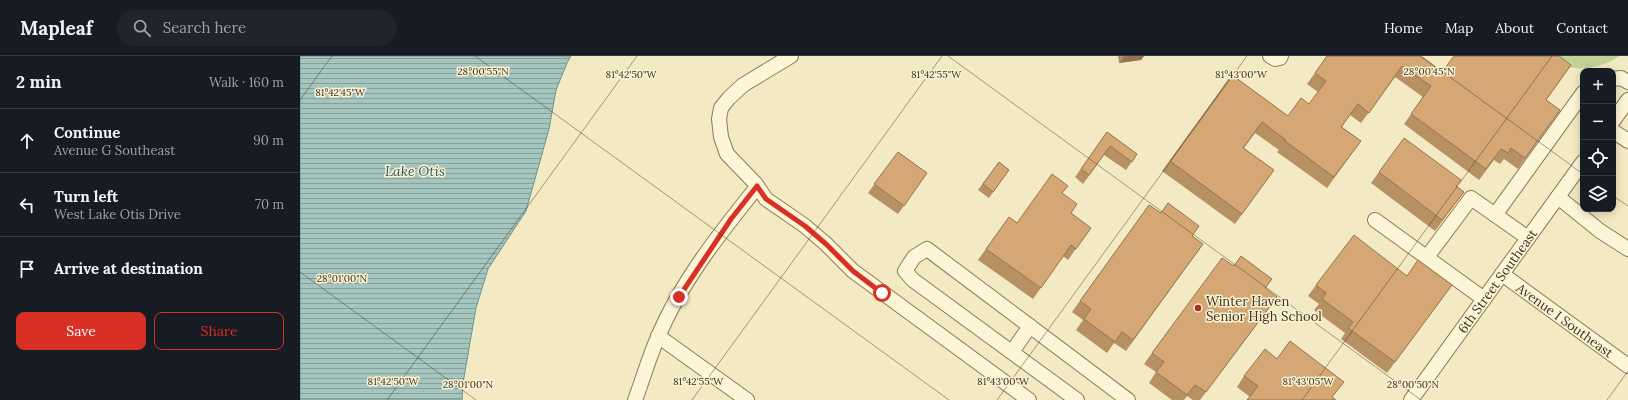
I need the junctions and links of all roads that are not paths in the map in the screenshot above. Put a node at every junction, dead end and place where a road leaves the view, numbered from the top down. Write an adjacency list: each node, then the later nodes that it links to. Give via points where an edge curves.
1 (791, 56): 12 (street, via 743,85 721,108 719,125 727,154)
2 (1270, 56): 3 (street, via 1275,59)
3 (1281, 56)
4 (1616, 79): 5 (street)
5 (1628, 82)
6 (1580, 97): 14 (street)
7 (1628, 100): 8 (street)
8 (1616, 117)
9 (1616, 133): 10 (street)
10 (1628, 141)
11 (1580, 166): 13 (street, 6th Street Southeast)
12 (757, 186): 22 (street, via 688,281); 27 (street, via 766,199 805,226 853,271)
13 (1558, 197): 16 (street, 6th Street Southeast); 17 (street, via 1600,231)
14 (1495, 215): 16 (street); 18 (street, via 1471,198)
15 (1375, 220): 18 (street)
16 (1528, 238): 19 (street, 6th Street Southeast)
17 (1628, 249)
18 (1427, 257): 20 (street)
19 (1502, 274): 20 (street, 6th Street Southeast); 24 (street, Avenue I Southeast)
20 (1484, 299): 30 (street, 6th Street Southeast)
21 (1030, 326): 23 (street); 23 (street, via 927,249 914,257 906,267 905,271 913,280); 29 (street)
22 (658, 336): 25 (street); 26 (street)
23 (1012, 352): 28 (street)
24 (1628, 366)
25 (635, 400)
26 (746, 400)
27 (1029, 400)
28 (1078, 400)
29 (1128, 400)
30 (1411, 400)

